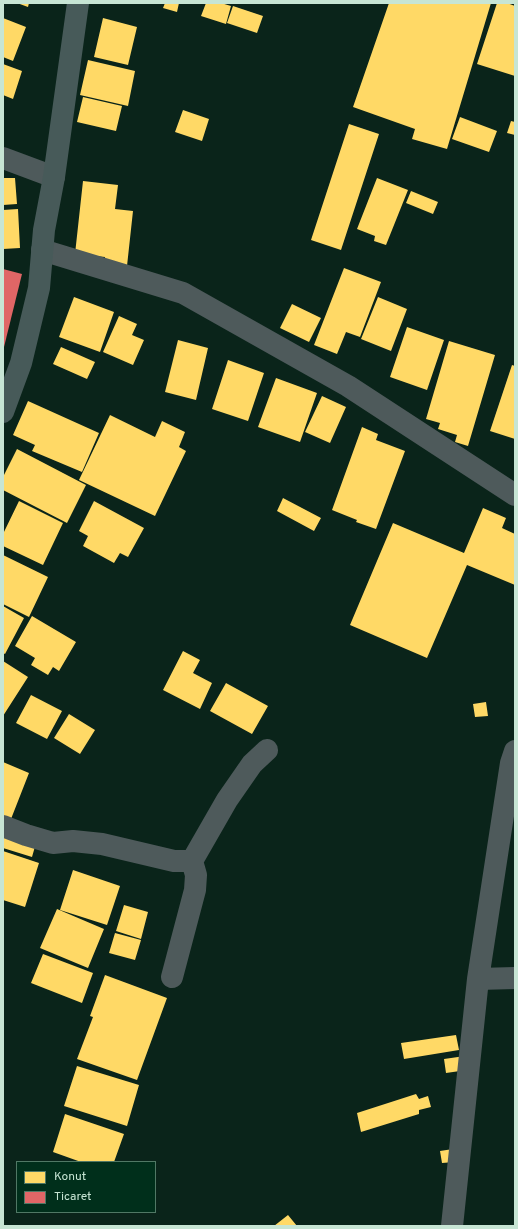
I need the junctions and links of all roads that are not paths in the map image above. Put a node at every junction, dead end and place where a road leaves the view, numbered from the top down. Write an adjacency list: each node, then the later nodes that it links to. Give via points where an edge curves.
1 (78, 3): 3 (main road)
2 (3, 158): 3 (street)
3 (54, 176): 4 (main road)
4 (42, 250): 5 (main road, via 38,288 21,363); 6 (street, via 183,294 348,386)
5 (3, 412)
6 (515, 495)
7 (267, 750): 10 (street, via 252,764 231,794)
8 (514, 759): 13 (street)
9 (3, 826): 10 (street, via 53,843 73,841 174,861)
10 (192, 861): 11 (street, via 196,875 195,890)
11 (172, 977)
12 (515, 978): 13 (street)
13 (478, 979): 14 (street)
14 (452, 1226)

